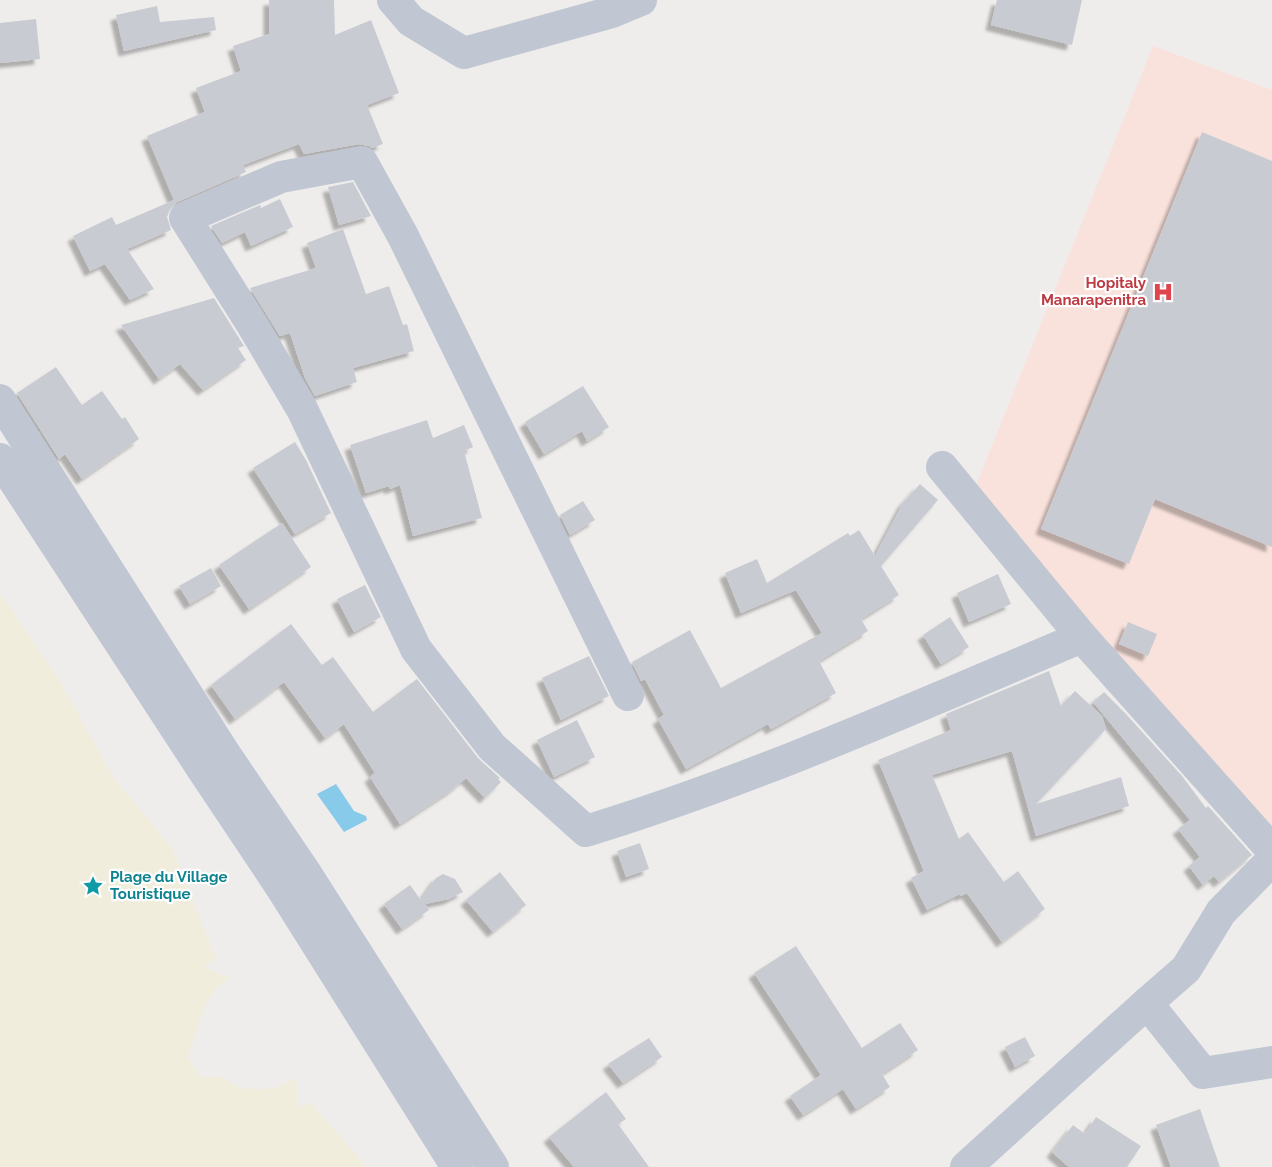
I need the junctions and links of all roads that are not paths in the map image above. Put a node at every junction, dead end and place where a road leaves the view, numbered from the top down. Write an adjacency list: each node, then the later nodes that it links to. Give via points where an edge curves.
1 (393, 0): 2 (street, via 411,21 464,53 612,12)
2 (641, 0)
3 (0, 400): 7 (street)
4 (0, 459): 7 (street)
5 (942, 467): 6 (street)
6 (1082, 637): 8 (street, via 826,744 664,807 586,831 492,747 416,649 302,409 185,218 281,177 362,162 404,236); 9 (street)
7 (161, 679): 13 (street, via 281,886); 14 (street, via 225,754)
8 (628, 695)
9 (1272, 850)
10 (1272, 860): 11 (street, via 1221,912 1186,969)
11 (1147, 1003): 12 (street, via 1203,1073); 15 (street)
12 (1272, 1062)
13 (457, 1167)
14 (493, 1167)
15 (966, 1167)

